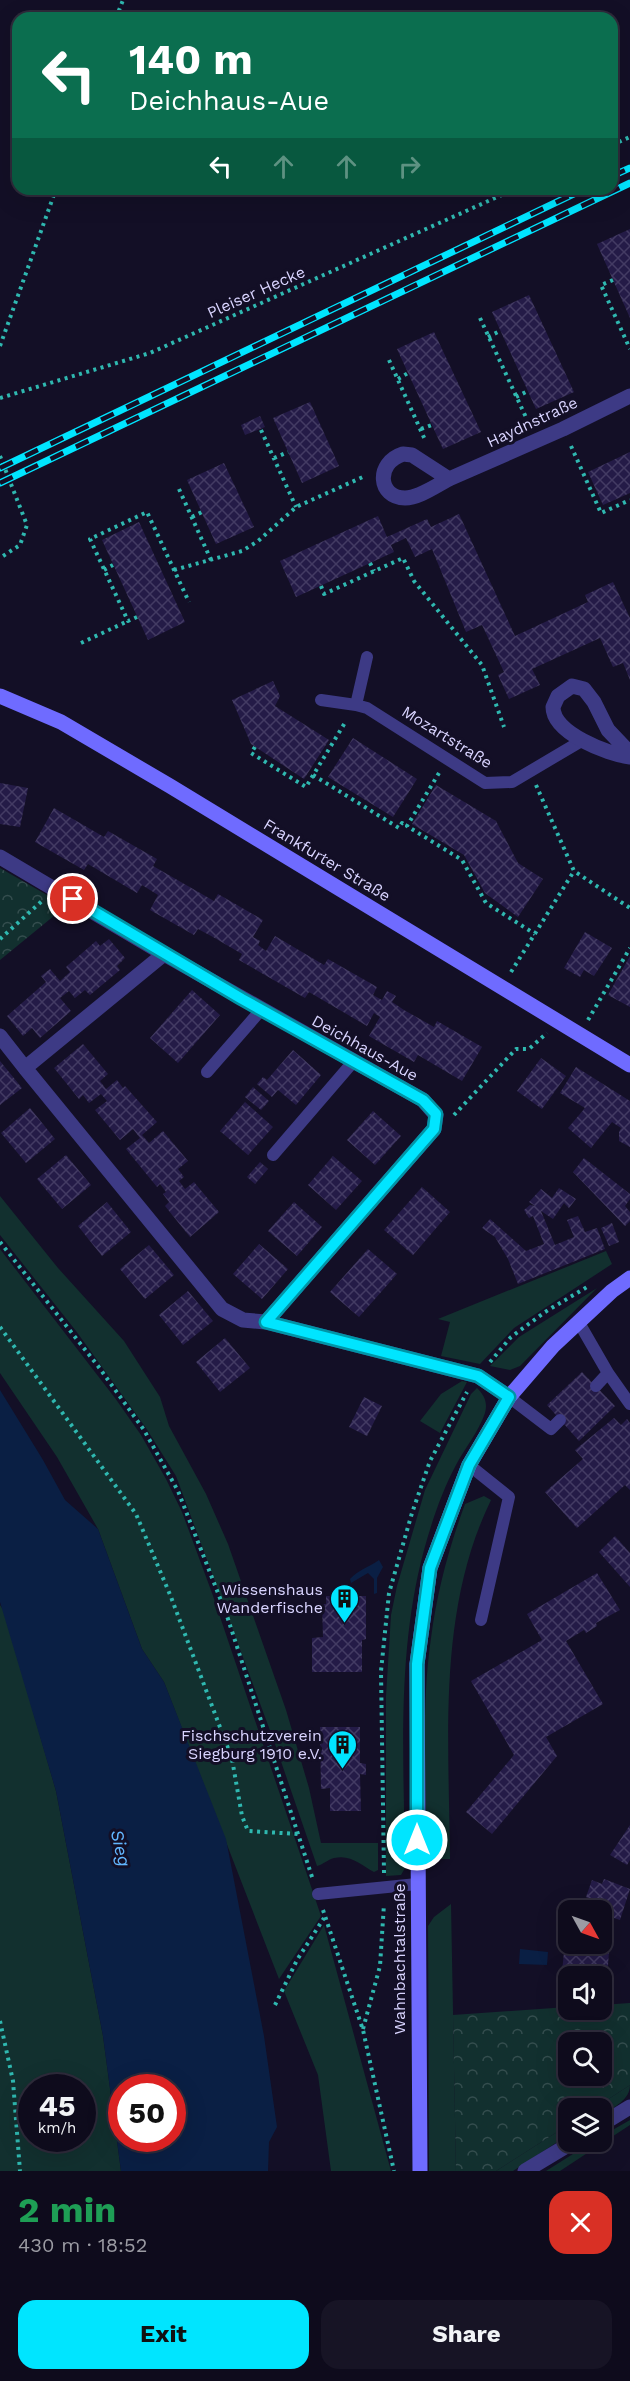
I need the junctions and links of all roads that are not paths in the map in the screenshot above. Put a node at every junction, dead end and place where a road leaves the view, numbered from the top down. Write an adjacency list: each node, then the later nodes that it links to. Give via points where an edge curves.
1 (630, 396): 2 (street, Haydnstraße)
2 (449, 479): 2 (street, Haydnstraße, via 412,455 403,454 386,464 383,478 389,492 407,498)
3 (367, 657): 6 (lane)
4 (0, 696): 14 (main road, Frankfurter Straße, via 61,722)
5 (321, 700): 6 (lane, Mozartstraße)
6 (356, 705): 7 (lane, Mozartstraße, via 367,708 485,783 512,782)
7 (583, 740): 8 (street, via 616,755); 8 (street, via 558,723 553,711 558,696 572,686 588,693 608,730)
8 (630, 755)
9 (0, 857): 10 (street, Deichhaus-Aue)
10 (164, 954): 11 (street, Deichhaus-Aue); 15 (street)
11 (261, 1010): 13 (street, Deichhaus-Aue); 16 (lane)
12 (0, 1036): 15 (street)
13 (353, 1062): 17 (lane); 20 (street, Deichhaus-Aue, via 423,1100 436,1114 434,1129)
14 (630, 1065)
15 (25, 1068): 20 (street, via 222,1309 243,1320)
16 (207, 1072)
17 (273, 1155)
18 (630, 1278): 19 (main road, Wahnbachtalstraße)
19 (578, 1321): 21 (lane); 23 (main road, Wahnbachtalstraße)
20 (266, 1322): 23 (street, via 478,1376)
21 (608, 1373): 22 (lane); 24 (lane)
22 (596, 1386)
23 (509, 1397): 25 (lane, via 551,1429); 26 (main road, Wahnbachtalstraße)
24 (630, 1404)
25 (560, 1420)
26 (469, 1465): 27 (lane, via 509,1497); 28 (main road, Wahnbachtalstraße, via 430,1568 417,1664)
27 (481, 1620)
28 (417, 1884): 29 (lane); 33 (main road, Wahnbachtalstraße)
29 (318, 1894)
30 (630, 2107): 31 (street)
31 (612, 2118)
32 (558, 2151): 34 (street)
33 (420, 2171)
34 (525, 2171)

